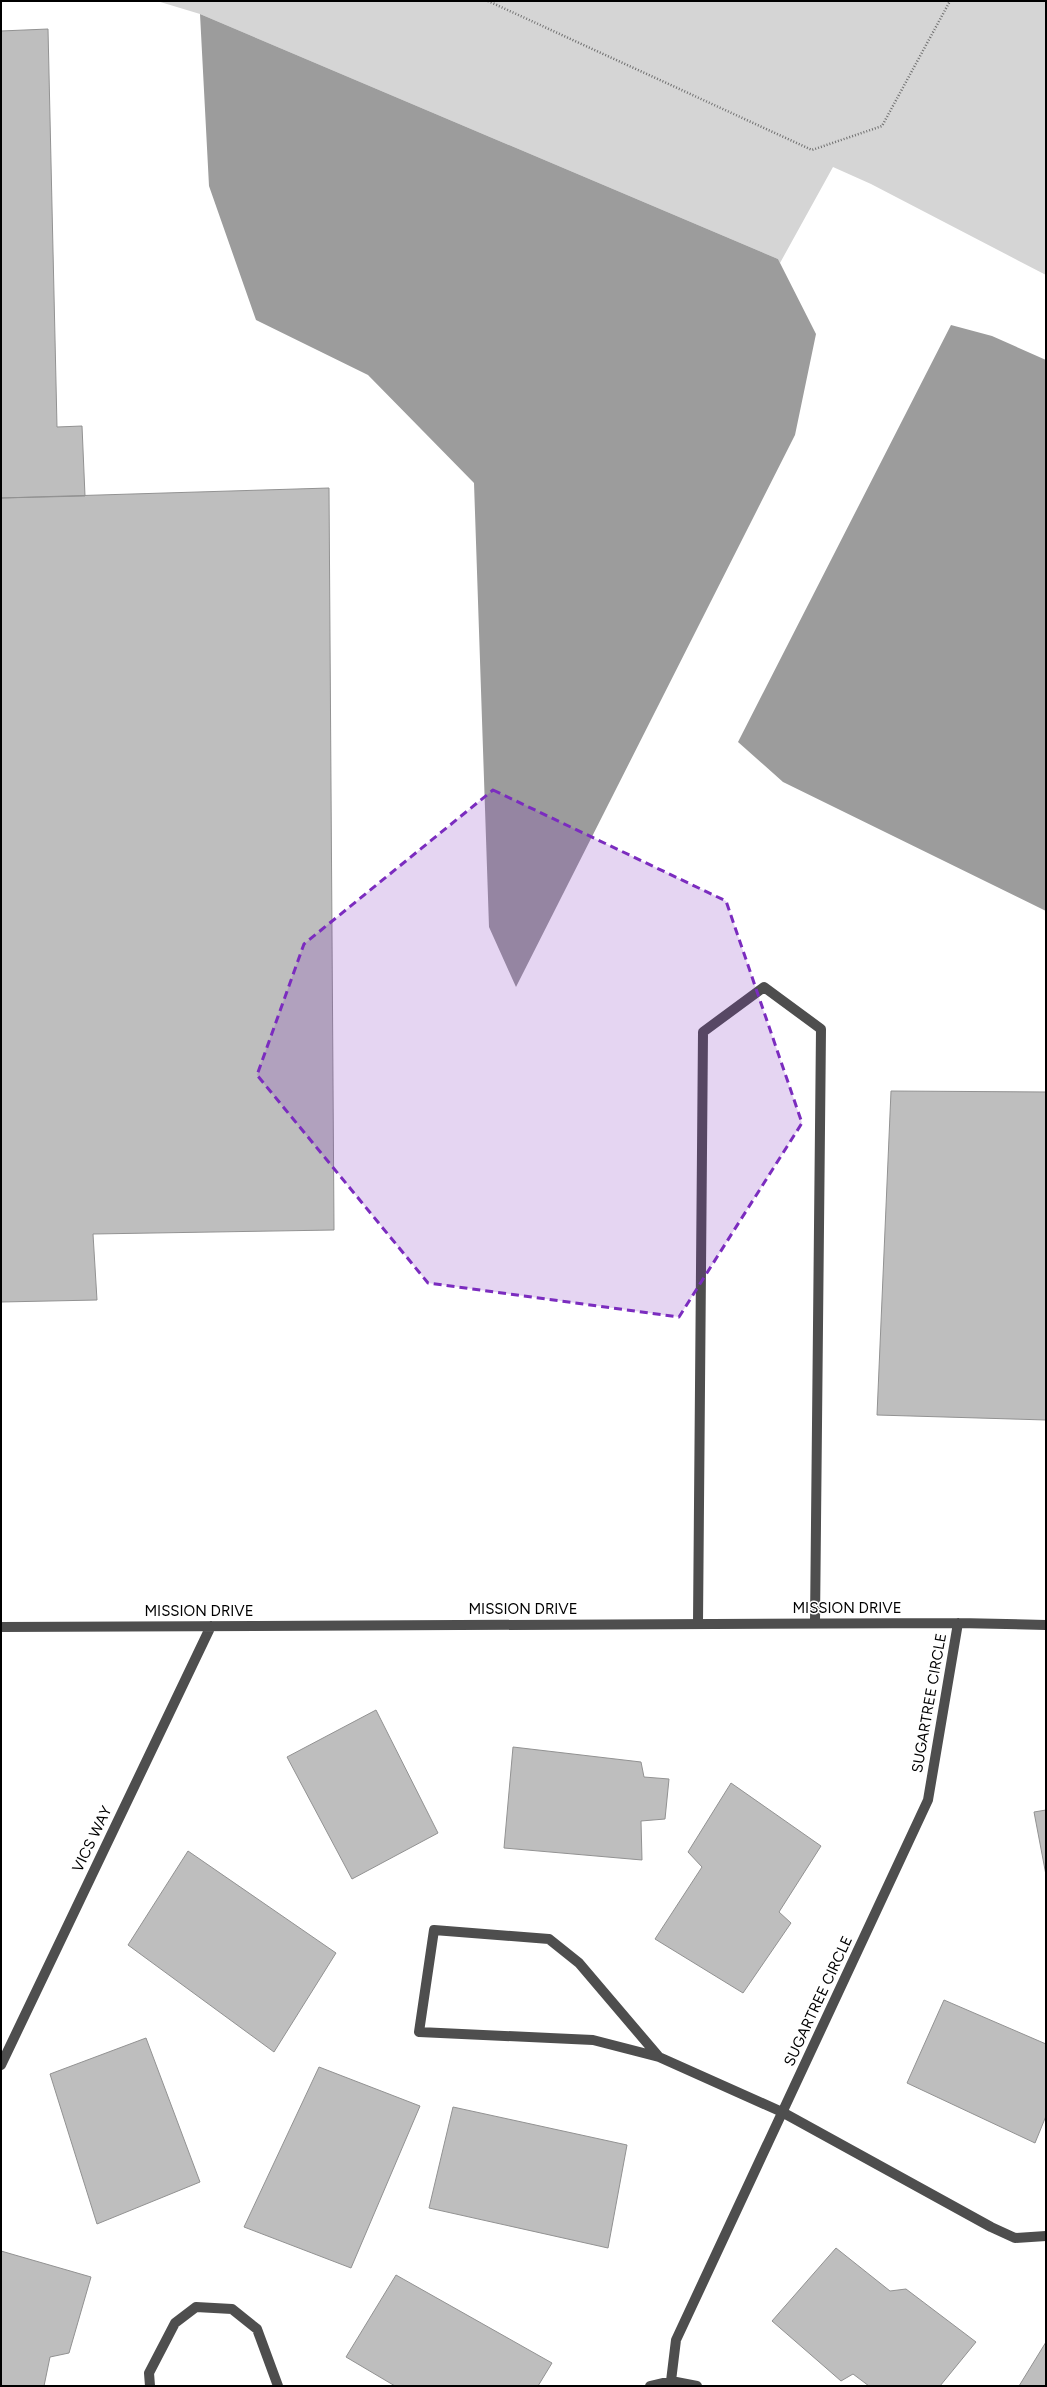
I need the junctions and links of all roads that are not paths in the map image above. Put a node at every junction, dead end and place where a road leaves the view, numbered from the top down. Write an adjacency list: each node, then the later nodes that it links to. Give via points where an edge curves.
1 (698, 1623): 2 (street, MISSION DRIVE); 2 (street, via 703,1032 764,987 821,1029); 5 (street, MISSION DRIVE)
2 (815, 1623): 3 (street, MISSION DRIVE)
3 (958, 1623): 4 (street, MISSION DRIVE); 9 (street, SUGARTREE CIRCLE, via 928,1800)
4 (1046, 1625)
5 (211, 1626): 6 (street, MISSION DRIVE); 8 (street, VICS WAY)
6 (1, 1627)
7 (659, 2057): 7 (street, via 593,2040 419,2032 434,1930 549,1939 579,1963); 9 (street)
8 (1, 2065)
9 (782, 2112): 10 (street, via 991,2227 1015,2238); 11 (street, SUGARTREE CIRCLE, via 676,2340)
10 (1046, 2236)
11 (671, 2381): 14 (street); 15 (street)
12 (150, 2386): 13 (street, via 149,2373 175,2323 196,2307 232,2309 257,2329)
13 (278, 2386)
14 (650, 2386)
15 (697, 2386)

